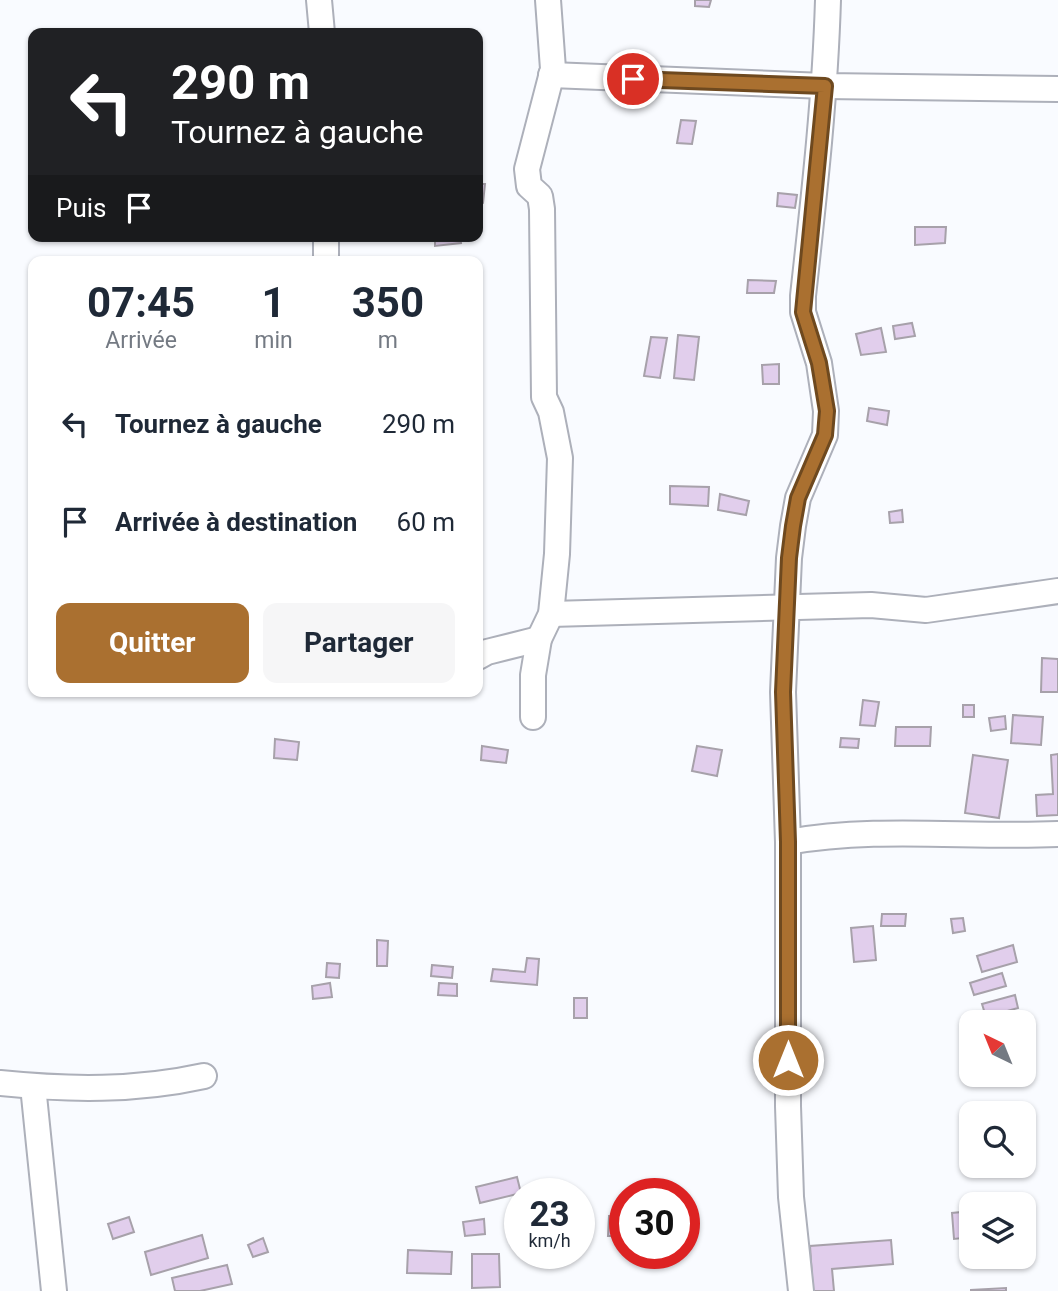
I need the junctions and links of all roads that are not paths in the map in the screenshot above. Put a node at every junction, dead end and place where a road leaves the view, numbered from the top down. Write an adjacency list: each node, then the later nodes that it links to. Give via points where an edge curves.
1 (319, 0): 4 (street)
2 (548, 0): 5 (street)
3 (828, 0): 6 (street)
4 (322, 28)
5 (551, 75): 6 (street); 10 (street, via 527,169 529,186 540,196 542,209 544,397 560,458)
6 (825, 86): 7 (street); 9 (street, via 803,312 819,363 827,411 822,444 798,498 789,558)
7 (1058, 89)
8 (1058, 591): 9 (street, via 926,610 871,605)
9 (788, 609): 10 (street); 15 (street, via 783,692)
10 (551, 614): 11 (street)
11 (539, 639): 12 (street); 13 (street)
12 (483, 654)
13 (533, 718)
14 (1058, 834): 15 (street, via 866,833)
15 (788, 842): 20 (street, via 788,1106)
16 (204, 1076): 18 (street, via 165,1084)
17 (0, 1083): 18 (street)
18 (33, 1086): 19 (street)
19 (54, 1291)
20 (801, 1291)

